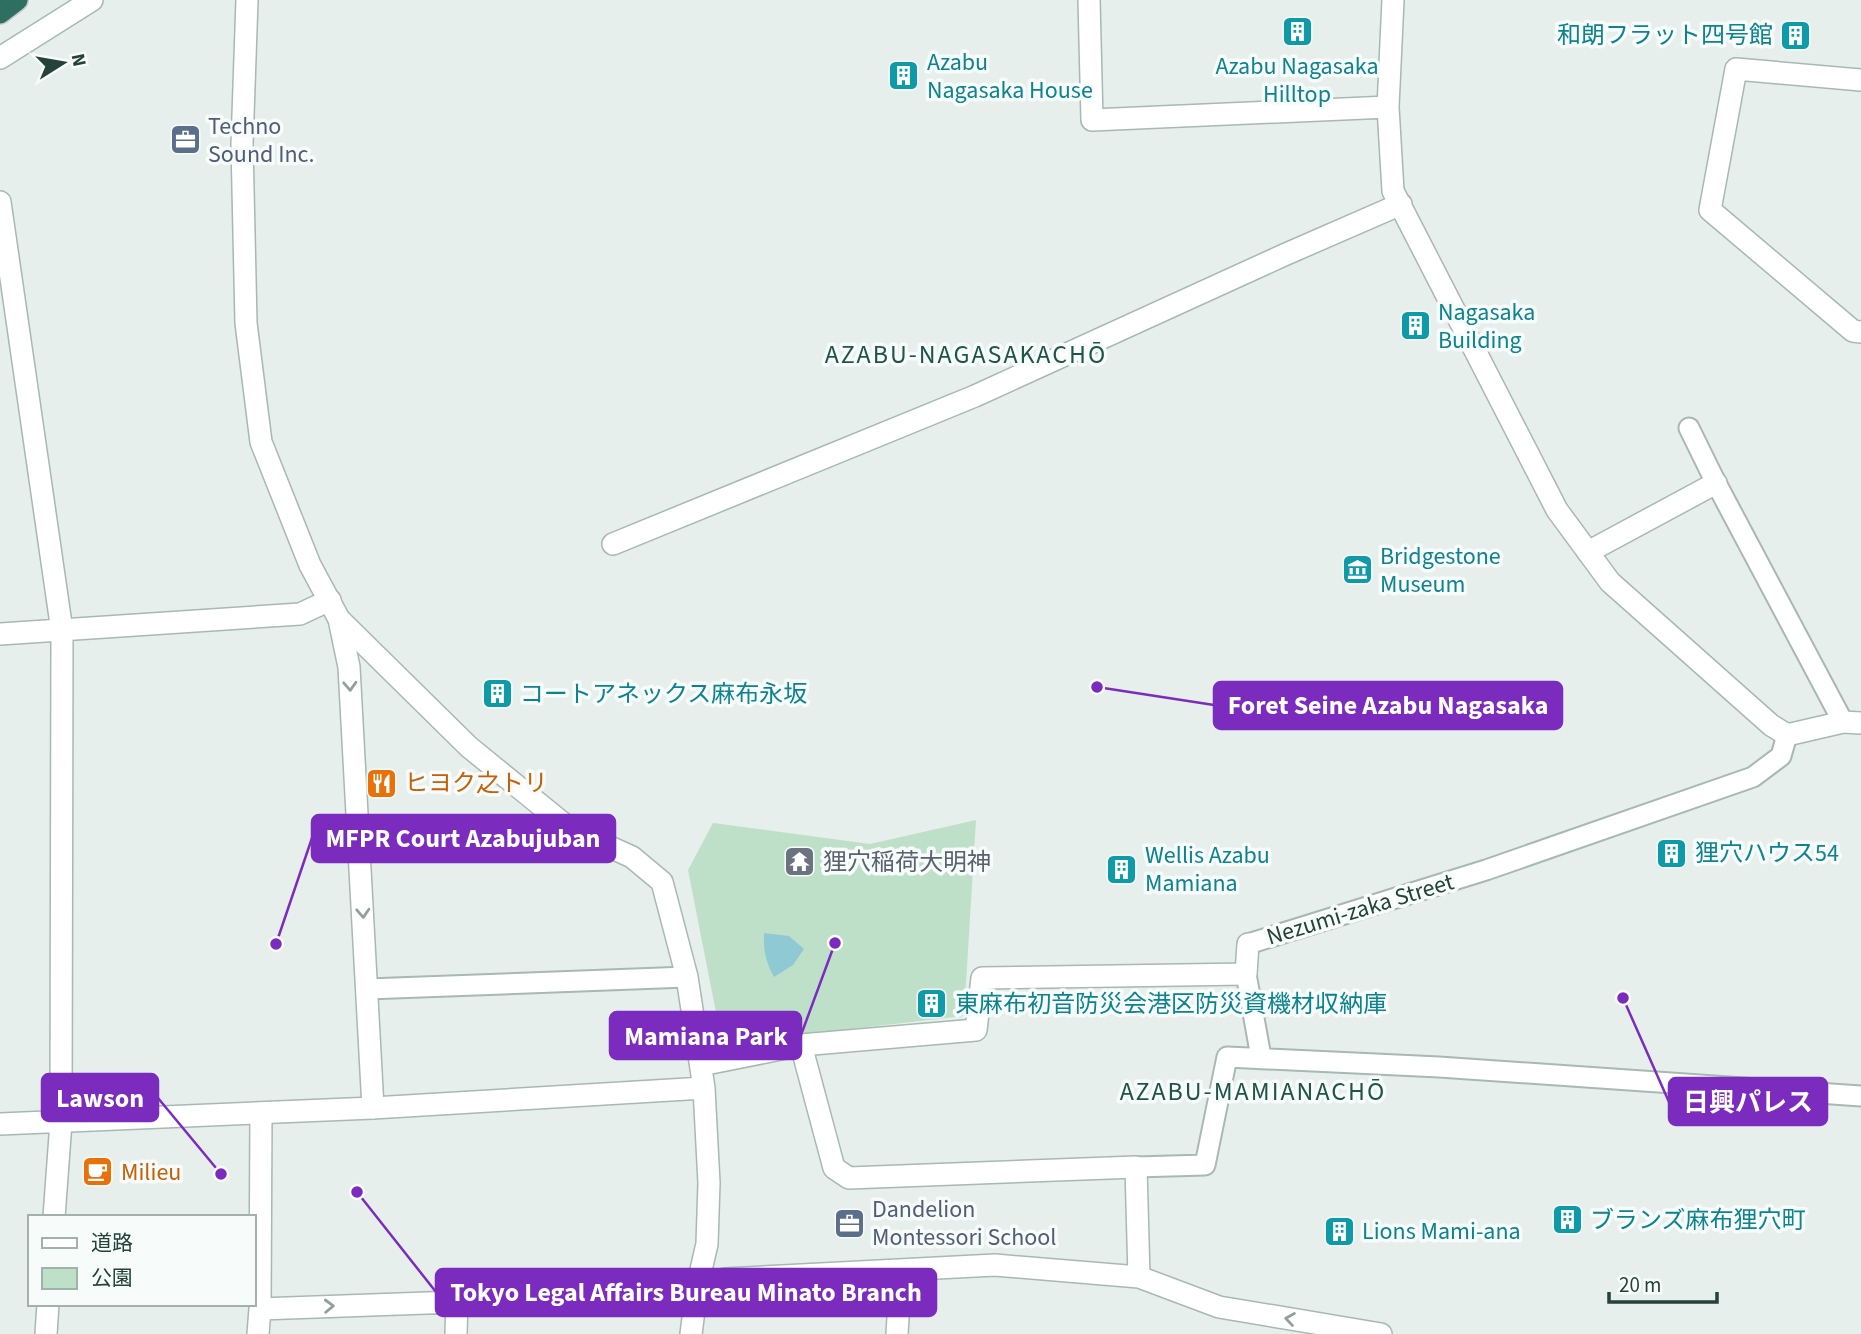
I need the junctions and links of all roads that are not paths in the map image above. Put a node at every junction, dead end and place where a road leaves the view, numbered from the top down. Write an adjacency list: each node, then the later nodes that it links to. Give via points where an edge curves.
1 (17, 0): 6 (highway)
2 (92, 0): 7 (street)
3 (247, 0): 17 (street, via 242,144 246,323 261,442 310,565)
4 (1089, 0): 9 (street, via 1092,120)
5 (1392, 0): 9 (street)
6 (0, 13)
7 (0, 58)
8 (1861, 80): 12 (street, via 1736,69 1710,210 1853,331)
9 (1388, 107): 11 (street, via 1393,191)
10 (0, 202): 18 (street)
11 (1401, 204): 15 (street, via 975,396); 16 (street, via 1557,510)
12 (1861, 332)
13 (1689, 428): 14 (lane)
14 (1716, 483): 16 (street); 20 (lane)
15 (613, 544)
16 (1588, 552): 21 (street, via 1610,582)
17 (335, 610): 18 (street); 24 (street, via 469,747 570,829 632,857 662,882); 25 (street, one-way to 25, via 349,667)
18 (62, 631): 19 (street); 33 (street)
19 (0, 634)
20 (1852, 722): 21 (street)
21 (1787, 735): 22 (lane, Nezumi-zaka Street, via 1781,756 1753,777 1486,870)
22 (1248, 944): 23 (street, Nezumi-zaka Street)
23 (1246, 974): 26 (street, Nezumi-zaka Street, via 982,978 976,1030); 27 (lane)
24 (687, 977): 25 (lane); 28 (street)
25 (367, 989): 31 (street)
26 (801, 1045): 28 (street); 35 (street, via 834,1168 849,1178)
27 (1261, 1057): 30 (lane); 35 (lane, via 1227,1057 1205,1165)
28 (701, 1065): 29 (street)
29 (704, 1088): 31 (street); 39 (street, via 709,1195 707,1244)
30 (1861, 1096)
31 (373, 1108): 32 (street)
32 (261, 1113): 33 (street); 42 (street)
33 (61, 1122): 34 (street); 36 (street)
34 (0, 1125)
35 (1136, 1167): 38 (street)
36 (54, 1215)
37 (901, 1270): 38 (street, via 995,1265); 39 (street, via 736,1278); 47 (street)
38 (1139, 1277): 48 (street, one-way to 38, via 1220,1307)
39 (697, 1287): 40 (street, via 677,1294); 46 (street)
40 (457, 1301): 42 (street, one-way to 40); 45 (street)
41 (48, 1306): 43 (street)
42 (260, 1309): 44 (street)
43 (46, 1334)
44 (258, 1334)
45 (456, 1334)
46 (691, 1334)
47 (897, 1334)
48 (1381, 1334)

